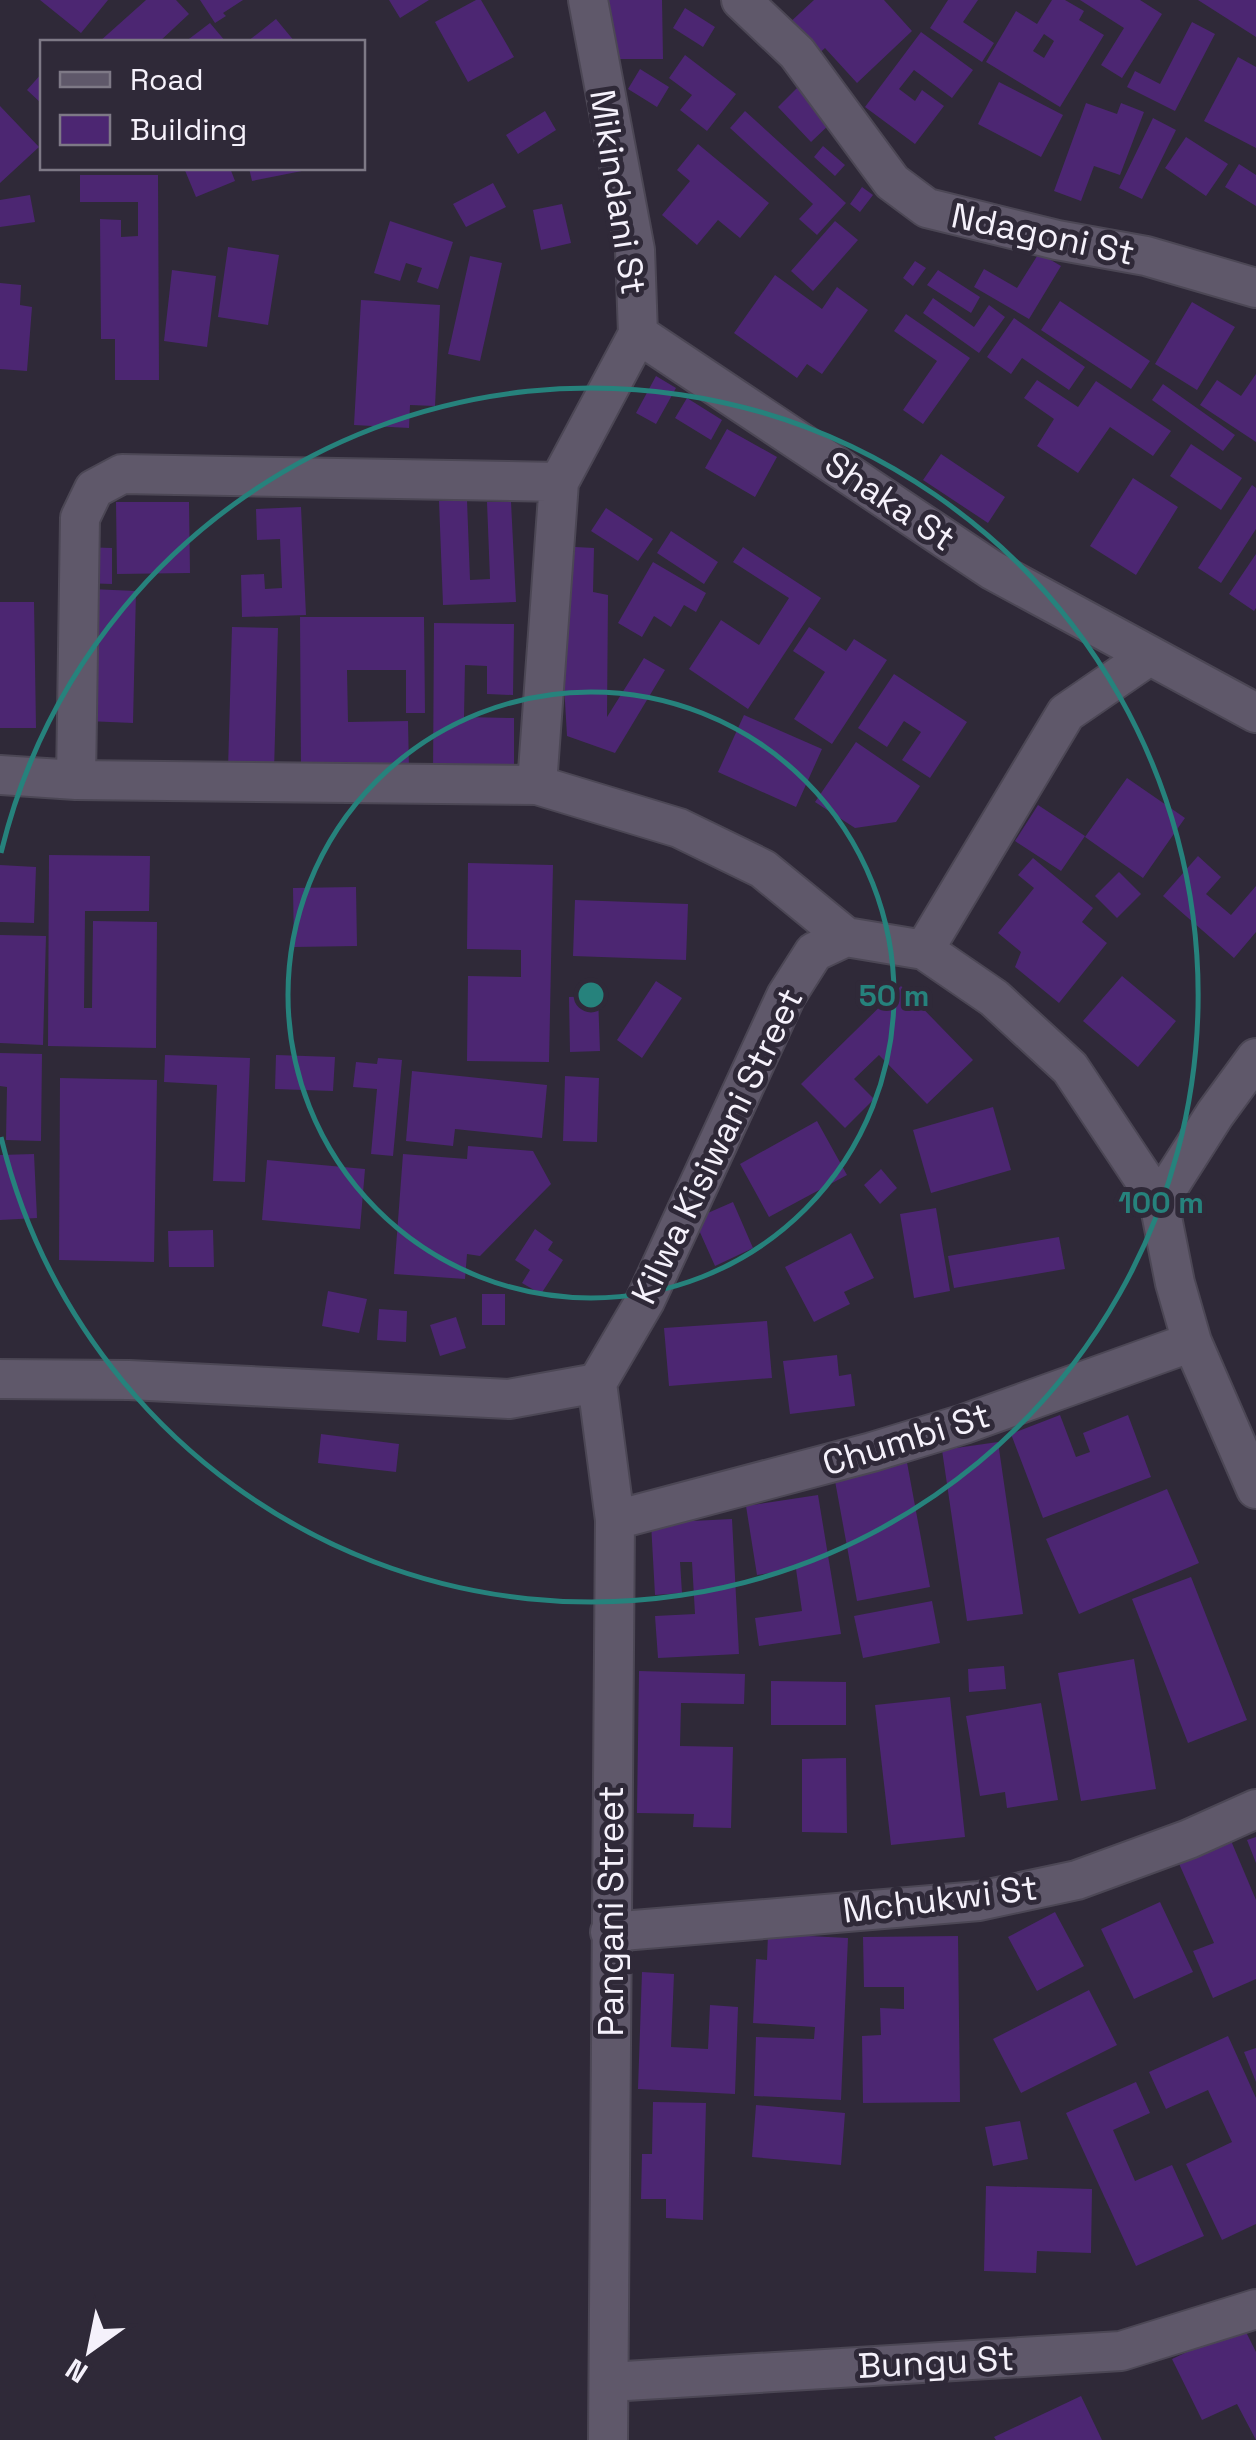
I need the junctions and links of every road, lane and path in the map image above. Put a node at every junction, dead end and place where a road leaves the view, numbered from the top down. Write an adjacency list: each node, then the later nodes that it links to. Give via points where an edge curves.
1 (588, 0): 4 (street, Mikindani St, via 635,250)
2 (741, 0): 3 (street, Ndagoni St, via 797,53 892,182 927,208 1146,256)
3 (1256, 288)
4 (638, 334): 5 (street, Mikindani St); 6 (street, Shaka St, via 992,570)
5 (559, 482): 9 (street, via 122,474 94,489 80,518); 10 (street, Mikindani St)
6 (1149, 656): 7 (street, Shaka St); 12 (street, via 1066,713)
7 (1256, 712)
8 (0, 775): 9 (street)
9 (76, 780): 10 (street)
10 (537, 785): 11 (street, via 680,828 763,869)
11 (846, 937): 12 (street); 17 (street, Kilwa Kisiwani Street, via 814,952 786,996 645,1301)
12 (924, 950): 14 (street, via 994,998 1070,1068)
13 (1256, 1058): 14 (street)
14 (1159, 1202): 15 (street)
15 (1192, 1342): 18 (street); 19 (street, Chumbi St, via 964,1424)
16 (0, 1379): 17 (street, via 509,1399)
17 (597, 1383): 19 (street, Pangani Street)
18 (1256, 1490)
19 (615, 1520): 21 (street, Pangani Street)
20 (1256, 1809): 21 (street, Mchukwi St, via 1078,1880 979,1900)
21 (610, 1932): 23 (street, Pangani Street)
22 (1256, 2309): 23 (street, Bungu St, via 1121,2351)
23 (610, 2382): 24 (street, Pangani Street)
24 (608, 2440)

